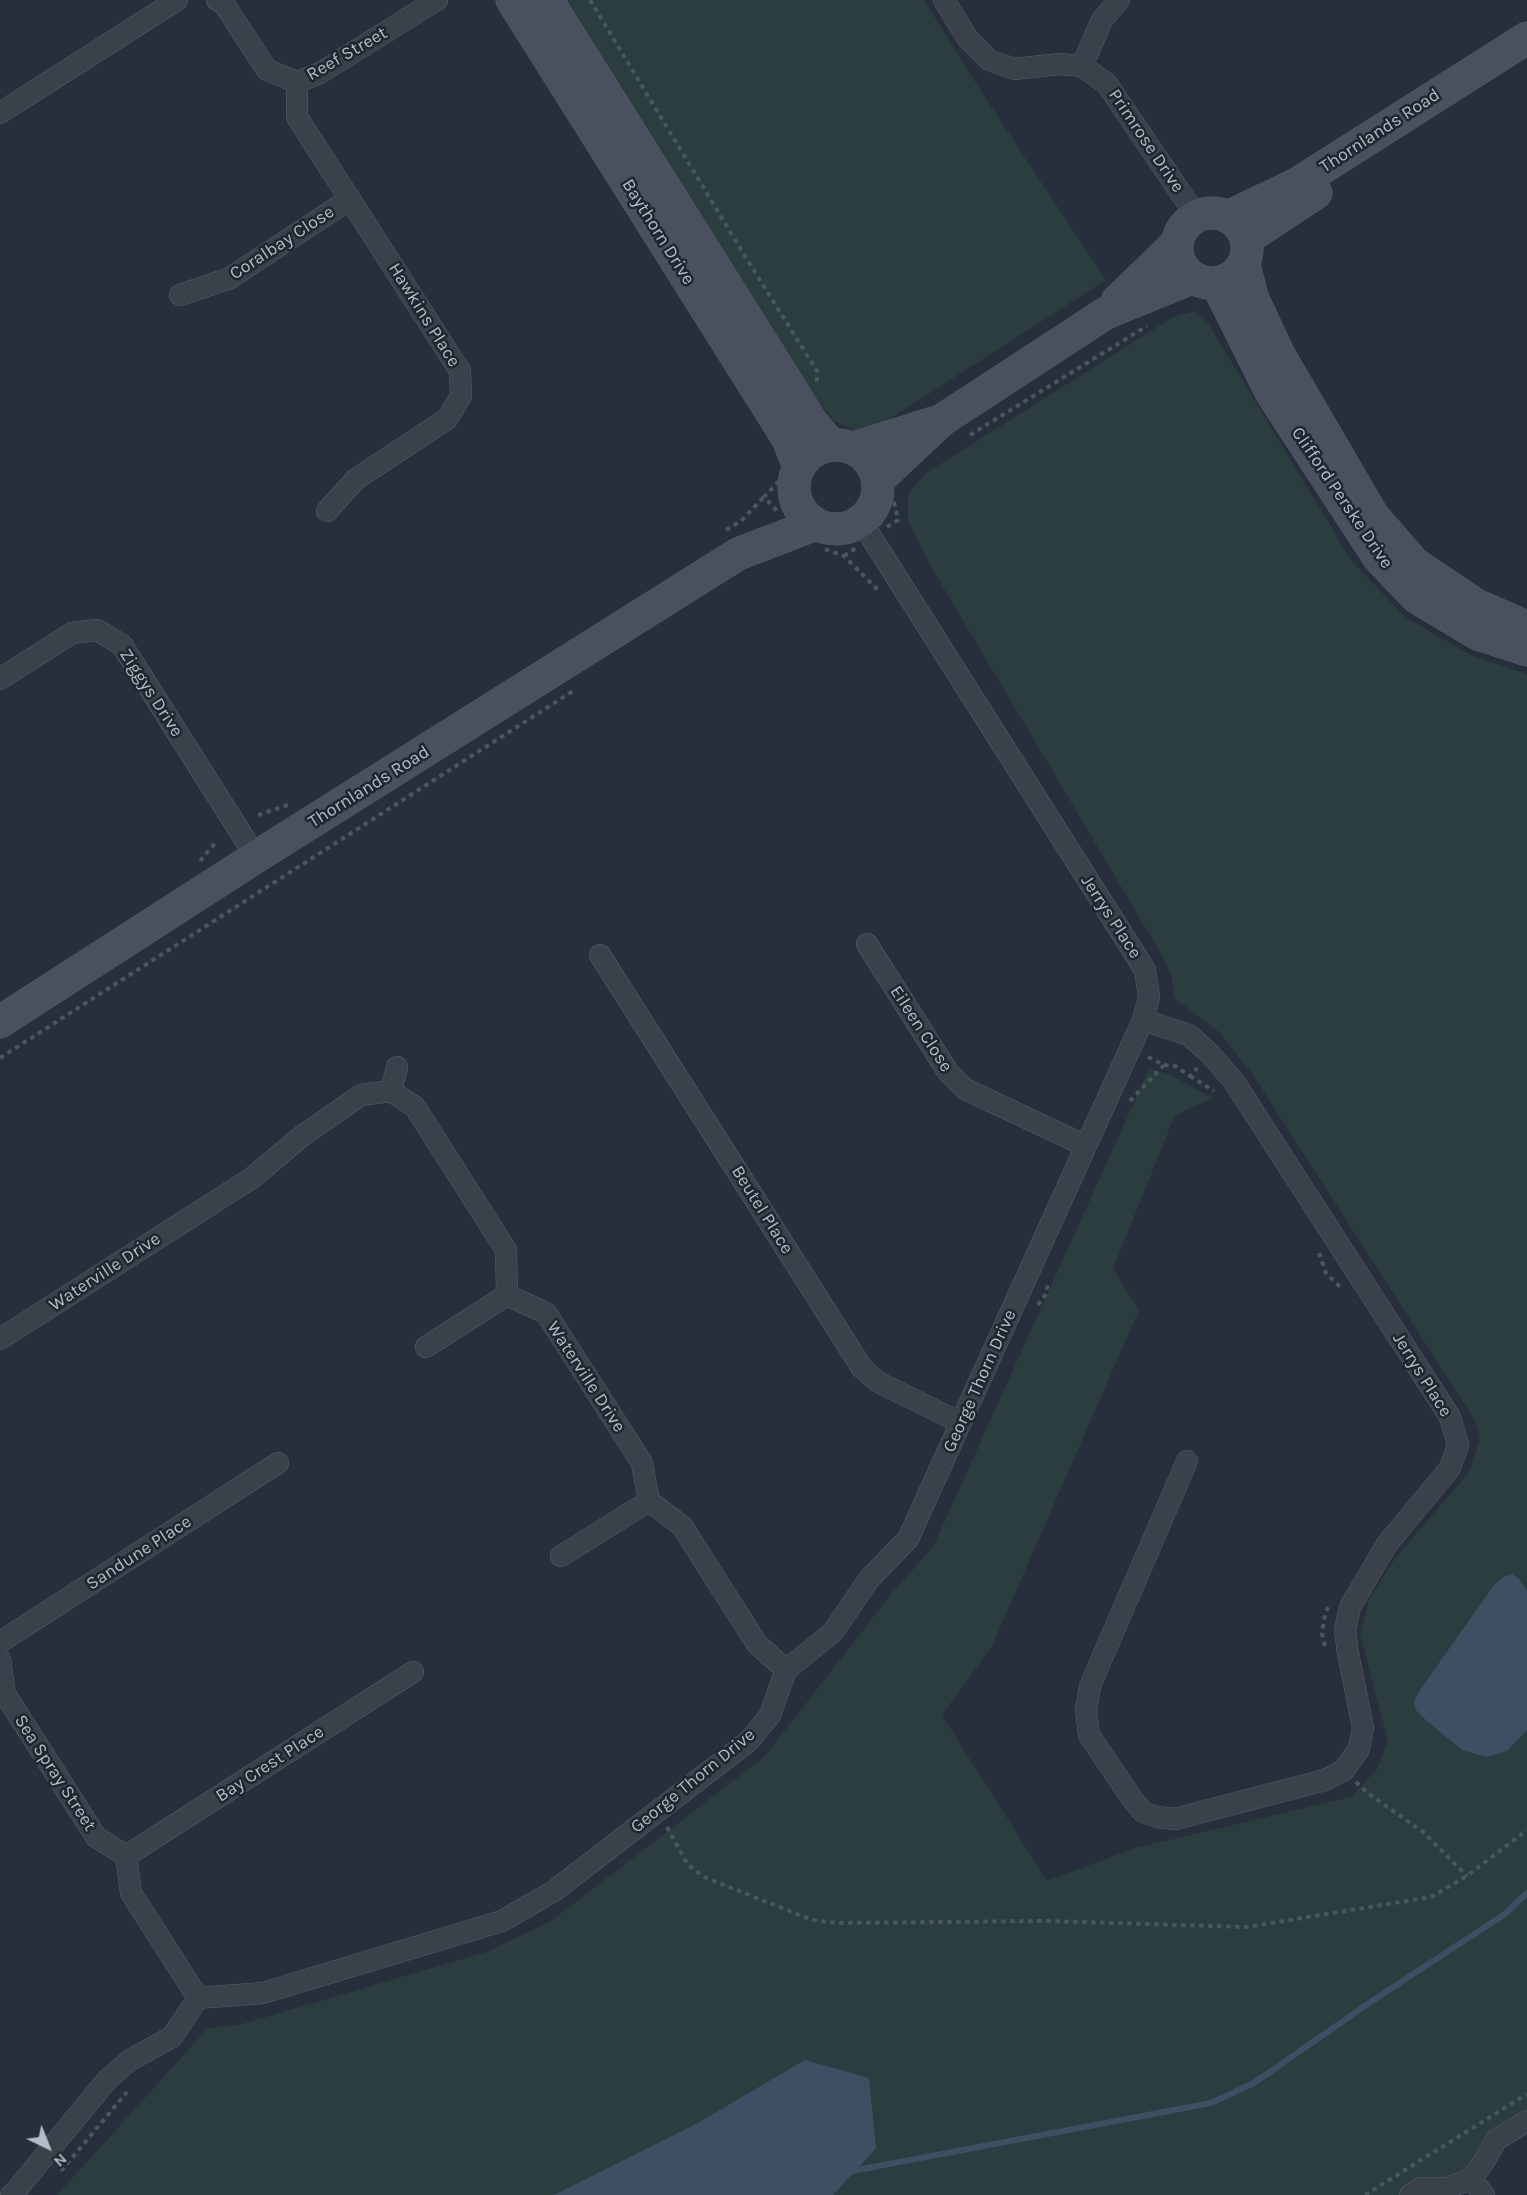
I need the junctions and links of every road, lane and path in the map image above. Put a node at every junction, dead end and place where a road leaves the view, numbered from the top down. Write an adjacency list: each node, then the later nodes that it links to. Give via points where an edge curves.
1 (177, 0): 12 (street)
2 (217, 0): 11 (street, Reef Street, via 224,4 267,70)
3 (436, 0): 11 (street, Reef Street, via 320,73)
4 (512, 0): 23 (street, Baythorn Drive, via 788,439)
5 (547, 0): 22 (street, Baythorn Drive, via 807,414)
6 (944, 0): 10 (street, via 968,39 989,60 1014,69)
7 (1119, 0): 10 (street, via 1102,20)
8 (1527, 38): 15 (street, Thornlands Road, via 1297,184)
9 (1527, 58): 15 (street, Thornlands Road)
10 (1082, 66): 14 (street, Primrose Drive, via 1107,84)
11 (297, 82): 13 (street, Hawkins Place, via 297,117)
12 (0, 113)
13 (350, 199): 18 (street, Coralbay Close, via 230,278); 25 (street, Hawkins Place, via 460,371 461,396 447,419 356,479)
14 (1197, 217): 15 (street, via 1218,213); 16 (street, via 1181,232)
15 (1240, 240): 17 (street, via 1237,273 1228,280); 31 (street, Clifford Perske Drive, via 1252,297 1278,353 1373,516 1415,564 1476,605)
16 (1177, 243): 17 (street, via 1180,262); 19 (street, Thornlands Road)
17 (1205, 281): 19 (street, Thornlands Road); 32 (street, Clifford Perske Drive, via 1272,394 1379,558 1416,597 1478,634)
18 (180, 296)
19 (1106, 313): 21 (street, Thornlands Road)
20 (1156, 320): 21 (path)
21 (954, 429): 22 (street, Thornlands Road); 24 (street, Thornlands Road)
22 (842, 447): 23 (street, Thornlands Road, via 818,448 807,456); 24 (street, via 865,456)
23 (796, 480): 27 (street, via 798,505); 28 (street, Thornlands Road)
24 (887, 488): 26 (street, via 870,512); 26 (path, via 898,519)
25 (327, 511)
26 (867, 529): 27 (street, Thornlands Road, via 827,528); 29 (path); 38 (street, Jerrys Place, via 1145,970 1149,997)
27 (816, 536): 28 (street, Thornlands Road); 29 (path)
28 (738, 554): 35 (street, Thornlands Road)
29 (844, 556): 30 (path)
30 (886, 597)
31 (1527, 627)
32 (1527, 650)
33 (0, 679): 35 (street, Ziggys Drive, via 72,633 97,630 122,645)
34 (576, 689): 42 (path)
35 (256, 857): 39 (street, Thornlands Road)
36 (867, 944): 47 (street, Eileen Close, via 948,1072 965,1089)
37 (600, 955): 53 (street, Beutel Place, via 862,1368 878,1382)
38 (1143, 1020): 40 (street, George Thorn Drive); 41 (street, Jerrys Place, via 1189,1035)
39 (0, 1022)
40 (1130, 1048): 44 (path); 47 (street, George Thorn Drive)
41 (1209, 1053): 44 (path); 64 (street, Jerrys Place, via 1233,1080 1450,1417 1458,1445 1450,1468 1387,1544 1350,1607 1348,1653 1363,1728 1359,1749)
42 (0, 1058)
43 (397, 1066): 45 (street)
44 (1190, 1076): 46 (path, via 1214,1091)
45 (391, 1091): 50 (street, via 415,1107 506,1250); 51 (street, Waterville Drive, via 361,1095 302,1136 252,1178)
46 (1220, 1100)
47 (1086, 1146): 53 (street, George Thorn Drive)
48 (1317, 1248): 49 (path, via 1326,1273)
49 (1342, 1288)
50 (507, 1294): 52 (street); 56 (street, Waterville Drive, via 546,1313 642,1463)
51 (0, 1339)
52 (426, 1347)
53 (961, 1423): 62 (street, George Thorn Drive, via 908,1539 869,1579 833,1632)
54 (1187, 1461): 64 (street, via 1090,1686 1086,1710 1089,1735 1133,1800 1143,1812 1157,1817 1175,1819 1325,1780)
55 (278, 1463): 59 (street, Sandune Place)
56 (650, 1502): 57 (street); 62 (street, via 682,1526 757,1644)
57 (561, 1556)
58 (1330, 1604): 60 (path, via 1324,1614 1322,1634)
59 (0, 1642)
60 (1327, 1655)
61 (0, 1659): 67 (street, Sea Spray Street, via 5,1694 96,1837)
62 (786, 1671): 69 (street, George Thorn Drive, via 770,1715 750,1740 554,1891 502,1921 263,1993)
63 (413, 1672): 67 (street, Bay Crest Place)
64 (1344, 1770): 68 (path, via 1369,1794 1423,1832)
65 (1527, 1830): 68 (path)
66 (658, 1833): 68 (path, via 667,1826 688,1865 704,1877 812,1920 837,1923 1046,1921 1247,1927 1431,1897)
67 (126, 1856): 69 (street, via 131,1893)
68 (1467, 1876)
69 (198, 1998): 75 (street, via 172,2037 130,2060 107,2080)
70 (129, 2090): 73 (path)
71 (1527, 2094): 76 (path)
72 (1527, 2121): 74 (street, via 1496,2140)
73 (57, 2176)
74 (1477, 2187): 77 (street, via 1421,2188)
75 (11, 2195)
76 (1365, 2195)
77 (1410, 2195)

